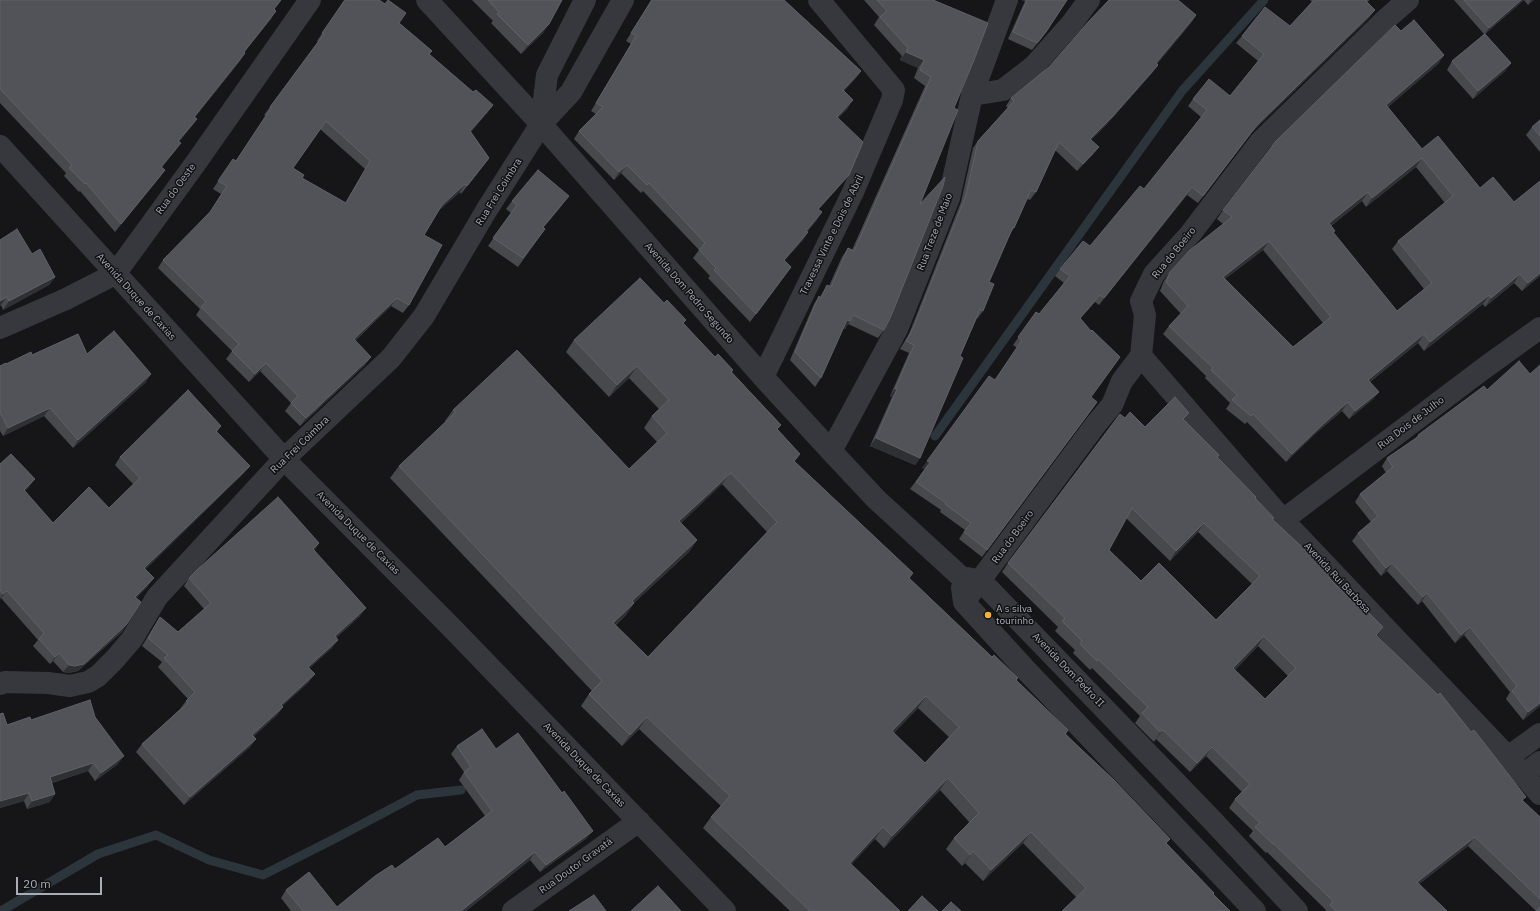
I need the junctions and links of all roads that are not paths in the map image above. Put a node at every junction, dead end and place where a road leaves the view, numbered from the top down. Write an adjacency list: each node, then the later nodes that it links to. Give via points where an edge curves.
1 (310, 0): 12 (street, Rua do Oeste)
2 (427, 0): 10 (street, Avenida Dom Pedro Segundo)
3 (584, 0): 10 (street, Rua Frei Coimbra, via 547,75)
4 (623, 0): 10 (street, Rua Frei Coimbra, via 571,92)
5 (819, 0): 16 (street, Travessa Vinte e Dois de Abril, via 894,90 883,124 853,192)
6 (1007, 0): 9 (street, Rua Treze de Maio)
7 (1089, 0): 9 (street, via 1034,66 1003,90)
8 (1408, 0): 15 (street, Rua do Boeiro, via 1261,141 1191,233 1154,274 1141,301 1145,315)
9 (972, 95): 17 (street, Rua Treze de Maio, via 949,198 897,329)
10 (541, 124): 16 (street, Avenida Dom Pedro Segundo); 18 (street, Rua Frei Coimbra, via 424,316 396,352)
11 (0, 146): 12 (street, Avenida Duque de Caxias)
12 (115, 274): 13 (street, Rua do Oeste); 18 (street, Avenida Duque de Caxias)
13 (0, 328)
14 (1540, 328): 19 (street, Rua Dois de Julho)
15 (1141, 356): 19 (street, Avenida Rui Barbosa); 20 (street, Rua do Boeiro, via 1122,381 1112,405)
16 (763, 377): 17 (street, Avenida Dom Pedro Segundo)
17 (831, 451): 20 (street, Avenida Dom Pedro Segundo, via 876,499)
18 (284, 459): 21 (street, Rua Frei Coimbra, via 157,597 132,639 98,676 88,682 70,686); 28 (street, Avenida Duque de Caxias)
19 (1282, 520): 23 (street, Avenida Rui Barbosa)
20 (971, 579): 27 (street, Avenida Dom Pedro II); 29 (street, Rua do Boeiro, via 964,602)
21 (2, 681)
22 (1540, 734): 23 (street)
23 (1508, 757): 25 (street, Avenida Rui Barbosa)
24 (1540, 762): 25 (street)
25 (1523, 775): 26 (street, Avenida Rui Barbosa)
26 (1540, 794)
27 (1211, 819): 29 (street); 33 (street, Avenida Dom Pedro II)
28 (639, 821): 30 (street, Rua Doutor Gravatá); 31 (street, Avenida Duque de Caxias)
29 (1188, 842): 32 (street)
30 (513, 911)
31 (725, 911)
32 (1255, 911)
33 (1297, 911)

